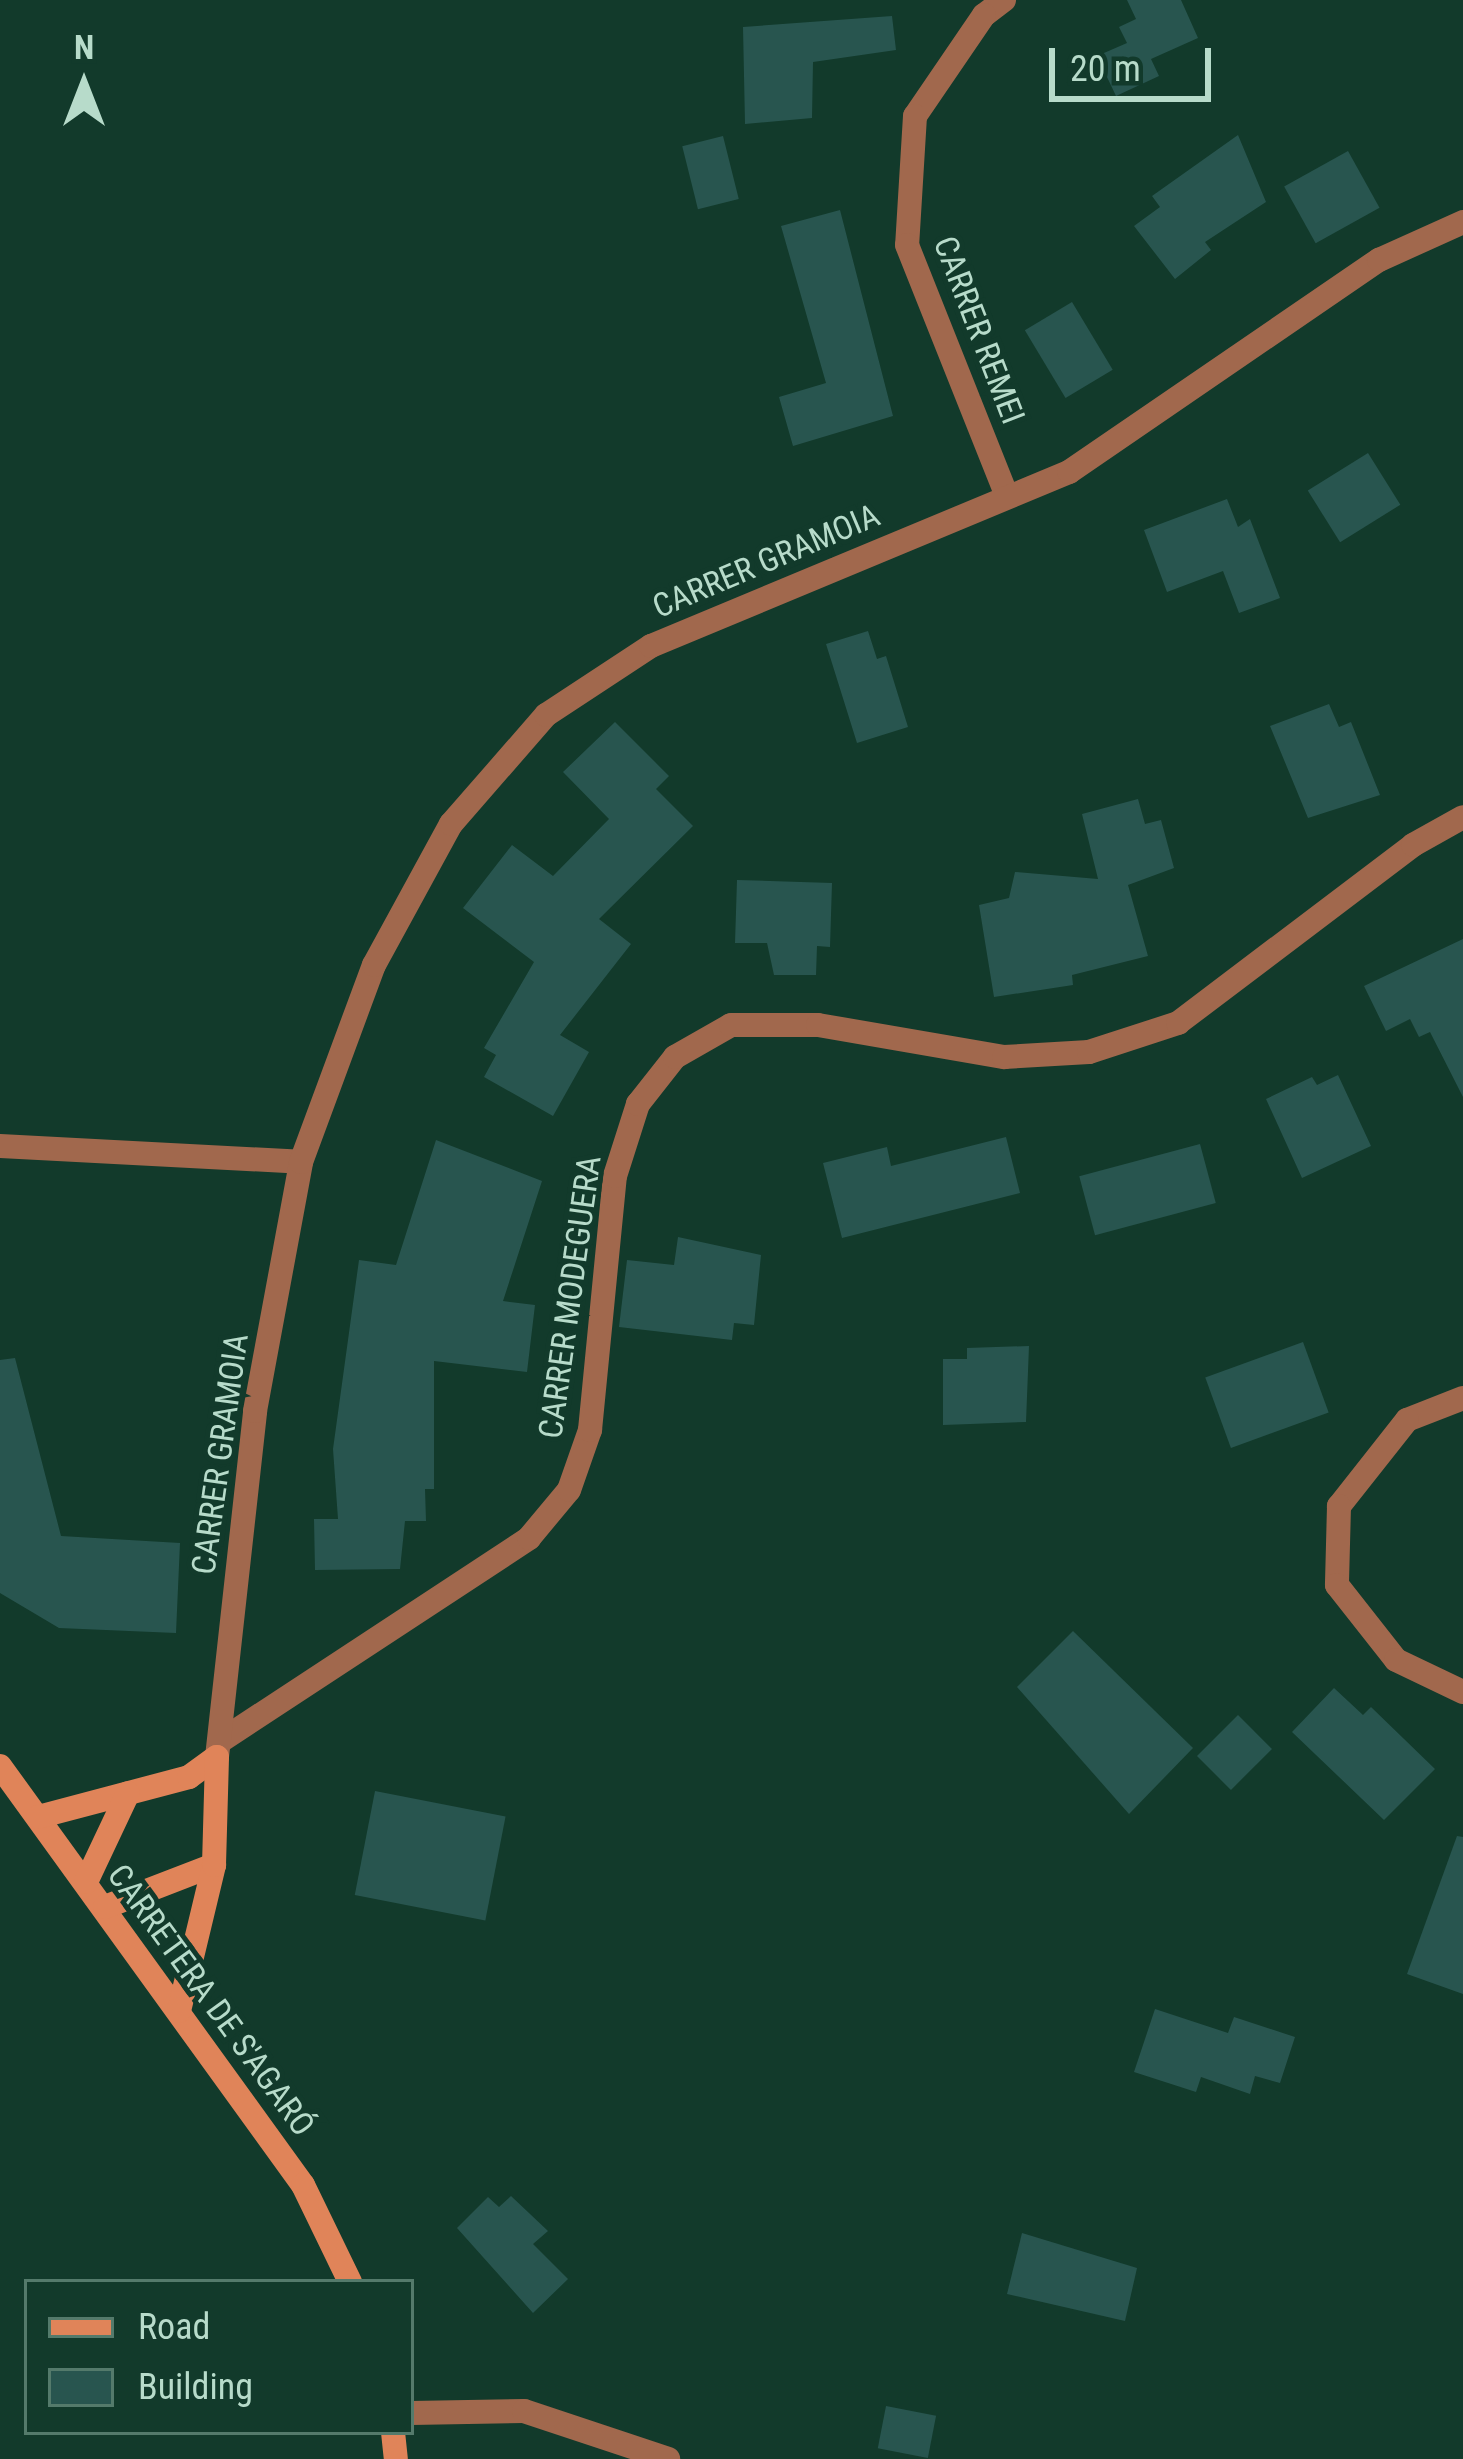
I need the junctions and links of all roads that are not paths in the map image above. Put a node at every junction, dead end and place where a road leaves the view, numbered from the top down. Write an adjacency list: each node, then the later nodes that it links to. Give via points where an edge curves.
1 (1004, 0): 3 (street, CARRER REMEI, via 983,15 915,116 907,245)
2 (1463, 222): 3 (street, CARRER GRAMOIA, via 1379,260 1069,472)
3 (1007, 496): 6 (street, CARRER GRAMOIA, via 651,646 546,715 440,844 374,965)
4 (1463, 817): 9 (street, CARRER MODEGUERA, via 1413,845 1178,1023 1089,1052 1004,1057 818,1025 730,1025 675,1057 638,1104 615,1176 590,1430 569,1490 529,1538)
5 (0, 1146): 6 (street)
6 (301, 1162): 9 (street, CARRER GRAMOIA, via 254,1412)
7 (1463, 1398): 8 (street, via 1407,1420 1339,1506 1337,1585 1396,1660)
8 (1463, 1692)
9 (218, 1749): 11 (street, via 189,1777); 13 (street)
10 (0, 1766): 12 (street, CARRETERA DE S'AGARÓ)
11 (128, 1793): 12 (street); 14 (street)
12 (38, 1816): 14 (street, CARRETERA DE S'AGARÓ)
13 (214, 1865): 15 (street); 16 (street)
14 (86, 1882): 15 (street, CARRETERA DE S'AGARÓ)
15 (105, 1907): 16 (street, CARRETERA DE S'AGARÓ)
16 (179, 2012): 17 (street, CARRETERA DE S'AGARÓ, via 303,2186)
17 (349, 2279)
18 (414, 2414): 19 (street, via 524,2411)
19 (668, 2459)

